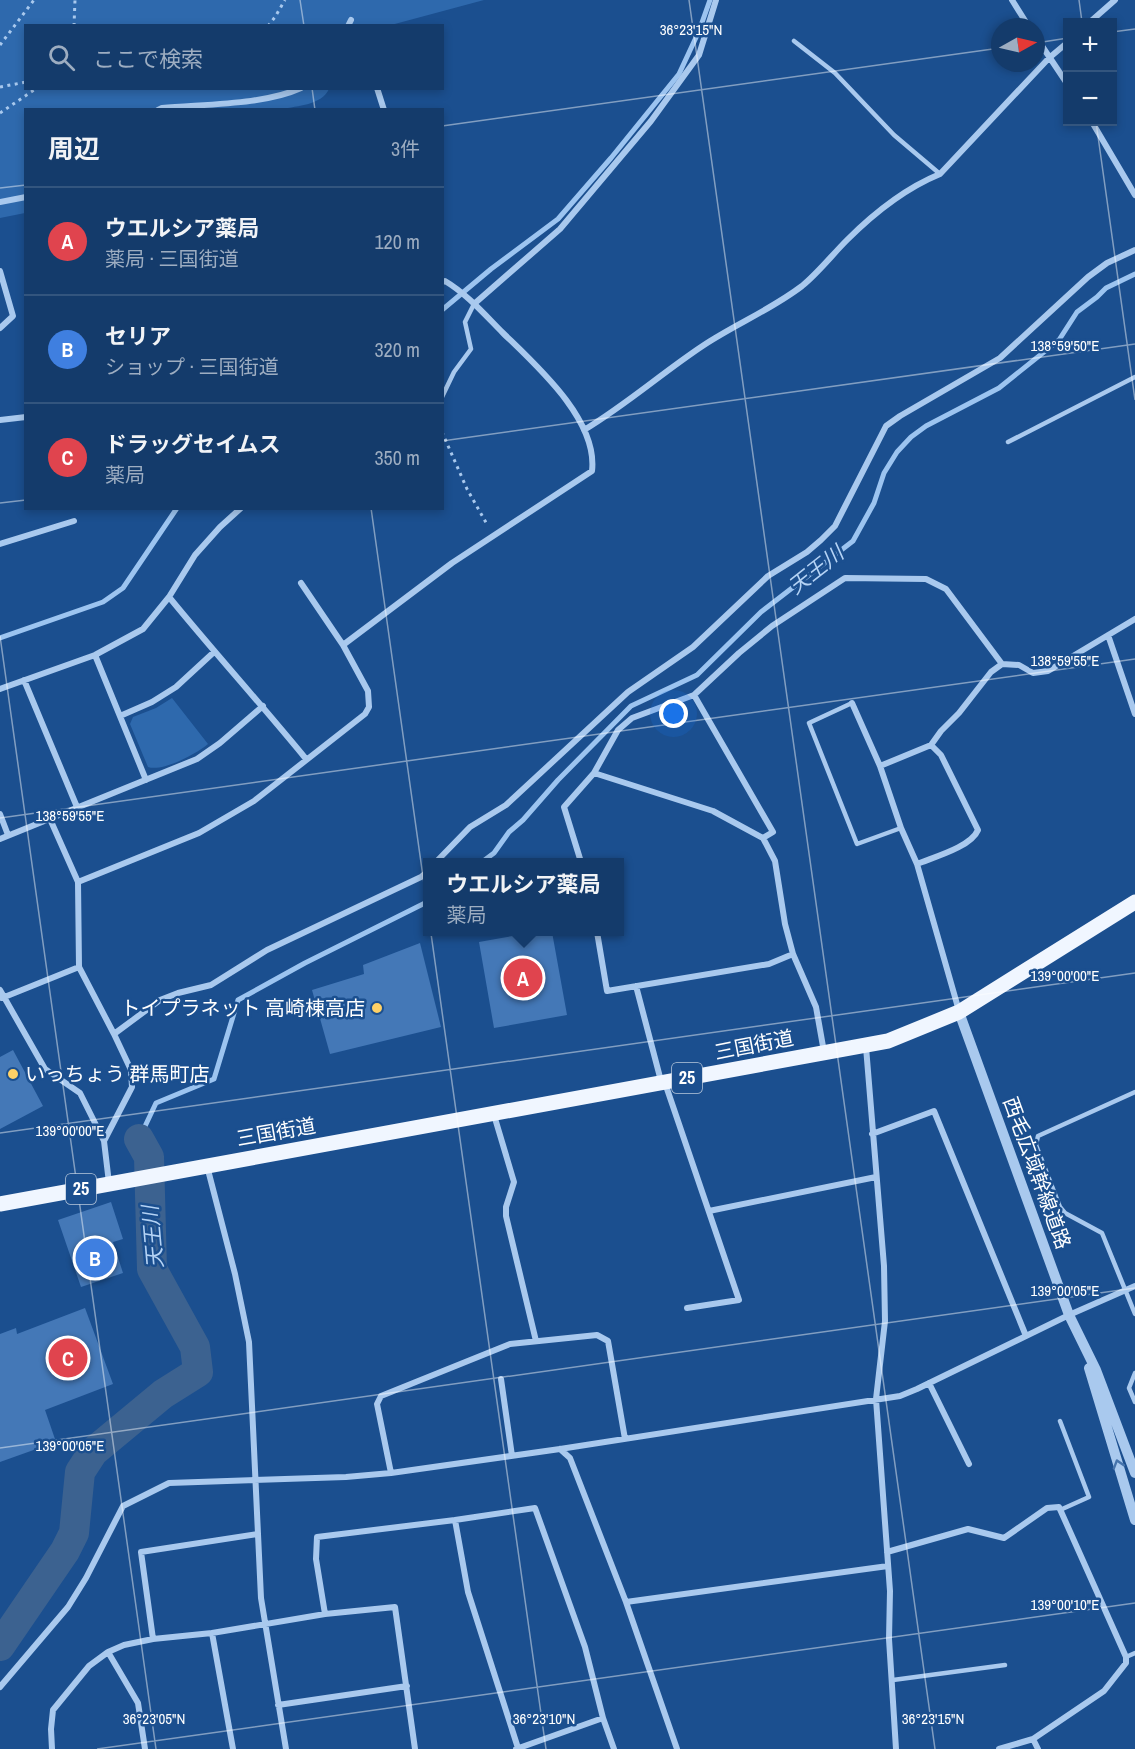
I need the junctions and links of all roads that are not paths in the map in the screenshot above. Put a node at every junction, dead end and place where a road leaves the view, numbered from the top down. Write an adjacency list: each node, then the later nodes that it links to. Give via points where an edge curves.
1 (716, 0): 23 (street, via 699,55 651,121 560,229)
2 (1012, 0): 4 (street)
3 (1115, 0): 5 (street)
4 (1023, 18)
5 (1095, 18)
6 (794, 41): 16 (lane, via 835,73 894,135)
7 (1063, 46): 9 (street)
8 (1045, 52): 9 (street)
9 (1049, 58): 10 (street); 16 (street)
10 (1063, 78)
11 (297, 90): 13 (street, via 268,98)
12 (377, 90): 14 (street)
13 (176, 108)
14 (383, 108)
15 (1094, 126): 17 (street)
16 (940, 174): 29 (street, via 920,183 861,226 805,284 705,344)
17 (1135, 195)
18 (24, 197): 19 (street)
19 (0, 202)
20 (1135, 250): 61 (street, via 1088,278 1000,358 886,426 835,526 821,540 768,576 693,647 628,692 507,805 470,827)
21 (0, 271): 24 (street, via 13,316)
22 (444, 281): 23 (street)
23 (474, 304): 26 (lane, via 465,322 471,349); 29 (street, via 548,377)
24 (0, 328)
25 (1135, 377): 30 (lane)
26 (444, 393)
27 (24, 417): 28 (street)
28 (0, 420)
29 (584, 430): 38 (street, via 592,471 452,563)
30 (1008, 442)
31 (239, 510): 35 (street, via 195,555)
32 (74, 521): 33 (street)
33 (0, 544)
34 (301, 583): 38 (street)
35 (169, 597): 39 (street); 40 (street, via 143,629)
36 (1135, 619): 37 (street)
37 (1108, 635): 41 (street, via 1048,671 1033,673 1019,665); 47 (street)
38 (343, 645): 50 (street, via 368,691 369,707)
39 (214, 652): 46 (street); 48 (street, via 176,687)
40 (95, 655): 42 (street); 48 (street)
41 (1002, 664): 44 (street, via 946,589 938,584 926,579 845,578 772,626); 49 (street)
42 (24, 680): 43 (street); 54 (street)
43 (0, 690)
44 (694, 695): 52 (street, via 632,718 618,730); 59 (street, via 773,832)
45 (852, 703): 51 (street); 57 (lane, via 809,723 857,844)
46 (263, 706): 50 (street); 53 (street, via 197,759)
47 (1135, 714)
48 (120, 716): 53 (street)
49 (931, 745): 51 (street); 63 (street, via 941,755 978,830 968,843)
50 (306, 759): 65 (street, via 254,801 217,824)
51 (880, 766): 57 (street)
52 (594, 773): 59 (street, via 713,811); 62 (street, via 564,807)
53 (146, 780): 54 (street)
54 (77, 807): 56 (street)
55 (0, 814): 58 (street)
56 (50, 819): 58 (street); 65 (street)
57 (901, 828): 63 (street)
58 (9, 835): 60 (street)
59 (763, 838): 68 (street, via 775,861)
60 (0, 839)
61 (440, 858)
62 (580, 858)
63 (917, 864): 72 (street)
64 (423, 875): 73 (street, via 267,950 211,985 160,1000)
65 (78, 882): 69 (street)
66 (1135, 902): 72 (main road, 三国街道 / 25)
67 (598, 936): 70 (street, via 607,991)
68 (794, 954): 70 (street, via 769,964); 75 (street, via 816,1007)
69 (79, 967): 71 (street); 73 (street)
70 (636, 986): 76 (street)
71 (1, 995): 80 (street, via 45,1069 80,1092)
72 (959, 1012): 74 (main road, 三国街道 / 25); 90 (street, 西毛広域幹線道路)
73 (114, 1034): 80 (street, via 131,1070 132,1087)
74 (866, 1047): 75 (main road, 三国街道 / 25); 79 (street)
75 (824, 1053): 76 (main road, 三国街道 / 25)
76 (663, 1083): 78 (main road, 三国街道 / 25); 85 (street)
77 (1135, 1092): 87 (lane, via 1038,1136 1036,1144 1060,1207 1102,1233)
78 (494, 1113): 81 (main road, 三国街道 / 25); 92 (street, via 514,1182 506,1216)
79 (872, 1134): 82 (street); 91 (street, via 934,1111)
80 (104, 1141): 83 (street)
81 (207, 1166): 83 (main road, 25); 106 (street, via 249,1342)
82 (876, 1177): 85 (street); 97 (street, via 885,1321)
83 (109, 1183): 84 (main road, 25)
84 (0, 1204)
85 (709, 1211): 88 (street, via 739,1300)
86 (1135, 1286): 87 (street)
87 (1126, 1290): 89 (lane); 90 (street)
88 (687, 1308)
89 (1135, 1314)
90 (1069, 1315): 91 (street); 93 (street, 西毛広域幹線道路)
91 (1026, 1336): 96 (street)
92 (536, 1341): 100 (street, via 597,1335 608,1341); 104 (street, via 510,1344 381,1396 377,1404)
93 (1083, 1346): 105 (street, 西毛広域幹線道路); 109 (street, 西毛広域幹線道路, one-way to 93)
94 (1135, 1373): 98 (lane, via 1129,1388)
95 (501, 1379): 102 (street)
96 (929, 1383): 97 (street, via 900,1395); 103 (street)
97 (876, 1399): 100 (street); 111 (street)
98 (1135, 1402)
99 (1060, 1421): 107 (lane, via 1089,1497)
100 (625, 1439): 101 (street)
101 (560, 1449): 102 (street); 113 (street, via 570,1458)
102 (512, 1456): 104 (street)
103 (969, 1464)
104 (391, 1473): 106 (street)
105 (1135, 1473)
106 (256, 1480): 110 (street); 124 (street, via 169,1483 123,1506 68,1607)
107 (1060, 1510): 111 (street, via 1047,1508 1004,1538 968,1529); 120 (street)
108 (455, 1520): 114 (street, via 317,1537 316,1559); 126 (street, via 535,1508 585,1647); 133 (street, via 468,1592)
109 (1135, 1520)
110 (258, 1534): 115 (street); 117 (street, via 141,1552)
111 (887, 1552): 112 (street)
112 (888, 1566): 113 (street); 122 (street)
113 (626, 1602): 135 (street)
114 (325, 1614): 115 (street); 123 (street, via 395,1607)
115 (264, 1625): 116 (street); 125 (street)
116 (212, 1633): 117 (street); 130 (street)
117 (153, 1639): 118 (street)
118 (108, 1652): 128 (street, via 89,1666 53,1710); 129 (street, via 138,1702)
119 (1135, 1653): 120 (lane)
120 (1126, 1657): 127 (street, via 1126,1663 1104,1692)
121 (1005, 1665): 122 (lane)
122 (893, 1680): 136 (street)
123 (407, 1686): 125 (street); 132 (street)
124 (0, 1687)
125 (278, 1705): 131 (street)
126 (603, 1718): 133 (street); 134 (street)
127 (1033, 1739): 137 (street); 138 (street)
128 (52, 1749)
129 (145, 1749)
130 (233, 1749)
131 (286, 1749)
132 (415, 1749)
133 (517, 1749)
134 (614, 1749)
135 (676, 1749)
136 (896, 1749)
137 (999, 1749)
138 (1038, 1749)

